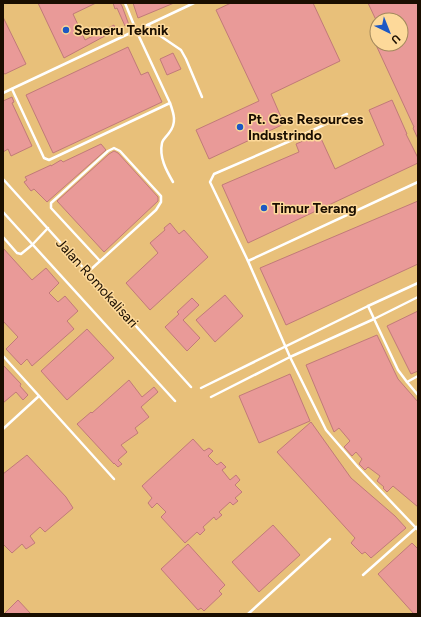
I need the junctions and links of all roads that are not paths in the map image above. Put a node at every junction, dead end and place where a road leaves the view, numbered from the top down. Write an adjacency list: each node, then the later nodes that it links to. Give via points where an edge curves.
1 (125, 3): 4 (lane)
2 (194, 3): 3 (lane)
3 (148, 24): 4 (lane); 7 (lane, via 156,33 181,50)
4 (136, 30): 5 (lane); 8 (lane)
5 (12, 89): 6 (lane); 8 (lane, via 44,158 49,160)
6 (3, 93)
7 (202, 97)
8 (170, 103): 11 (lane, via 175,115 173,127 162,142 161,155)
9 (347, 114): 18 (lane, via 214,174 210,182)
10 (3, 178): 14 (lane, Jalan Romokalisari)
11 (173, 182)
12 (418, 182): 18 (lane)
13 (3, 212): 16 (lane, Jalan Romokalisari)
14 (48, 228): 16 (lane); 19 (lane, Jalan Romokalisari)
15 (3, 237): 16 (lane, via 19,254)
16 (32, 245): 34 (lane, Jalan Romokalisari)
17 (100, 261): 17 (lane, via 156,210 161,202 161,196 120,151 114,148 51,203 51,208); 19 (lane)
18 (248, 261): 24 (lane)
19 (88, 272): 29 (lane, Jalan Romokalisari)
20 (418, 283): 22 (lane)
21 (418, 297): 23 (lane)
22 (368, 306): 23 (lane); 24 (lane)
23 (374, 319): 26 (lane); 28 (lane)
24 (286, 347): 26 (lane); 30 (lane)
25 (3, 356): 32 (lane)
26 (290, 357): 33 (lane); 37 (lane, via 326,430)
27 (418, 376): 28 (lane)
28 (406, 382): 31 (lane)
29 (192, 387)
30 (201, 388)
31 (418, 395)
32 (39, 396): 35 (lane); 36 (lane)
33 (211, 397)
34 (175, 401)
35 (3, 429)
36 (114, 479)
37 (417, 528): 39 (lane)
38 (330, 539): 40 (lane)
39 (362, 575)
40 (248, 614)

